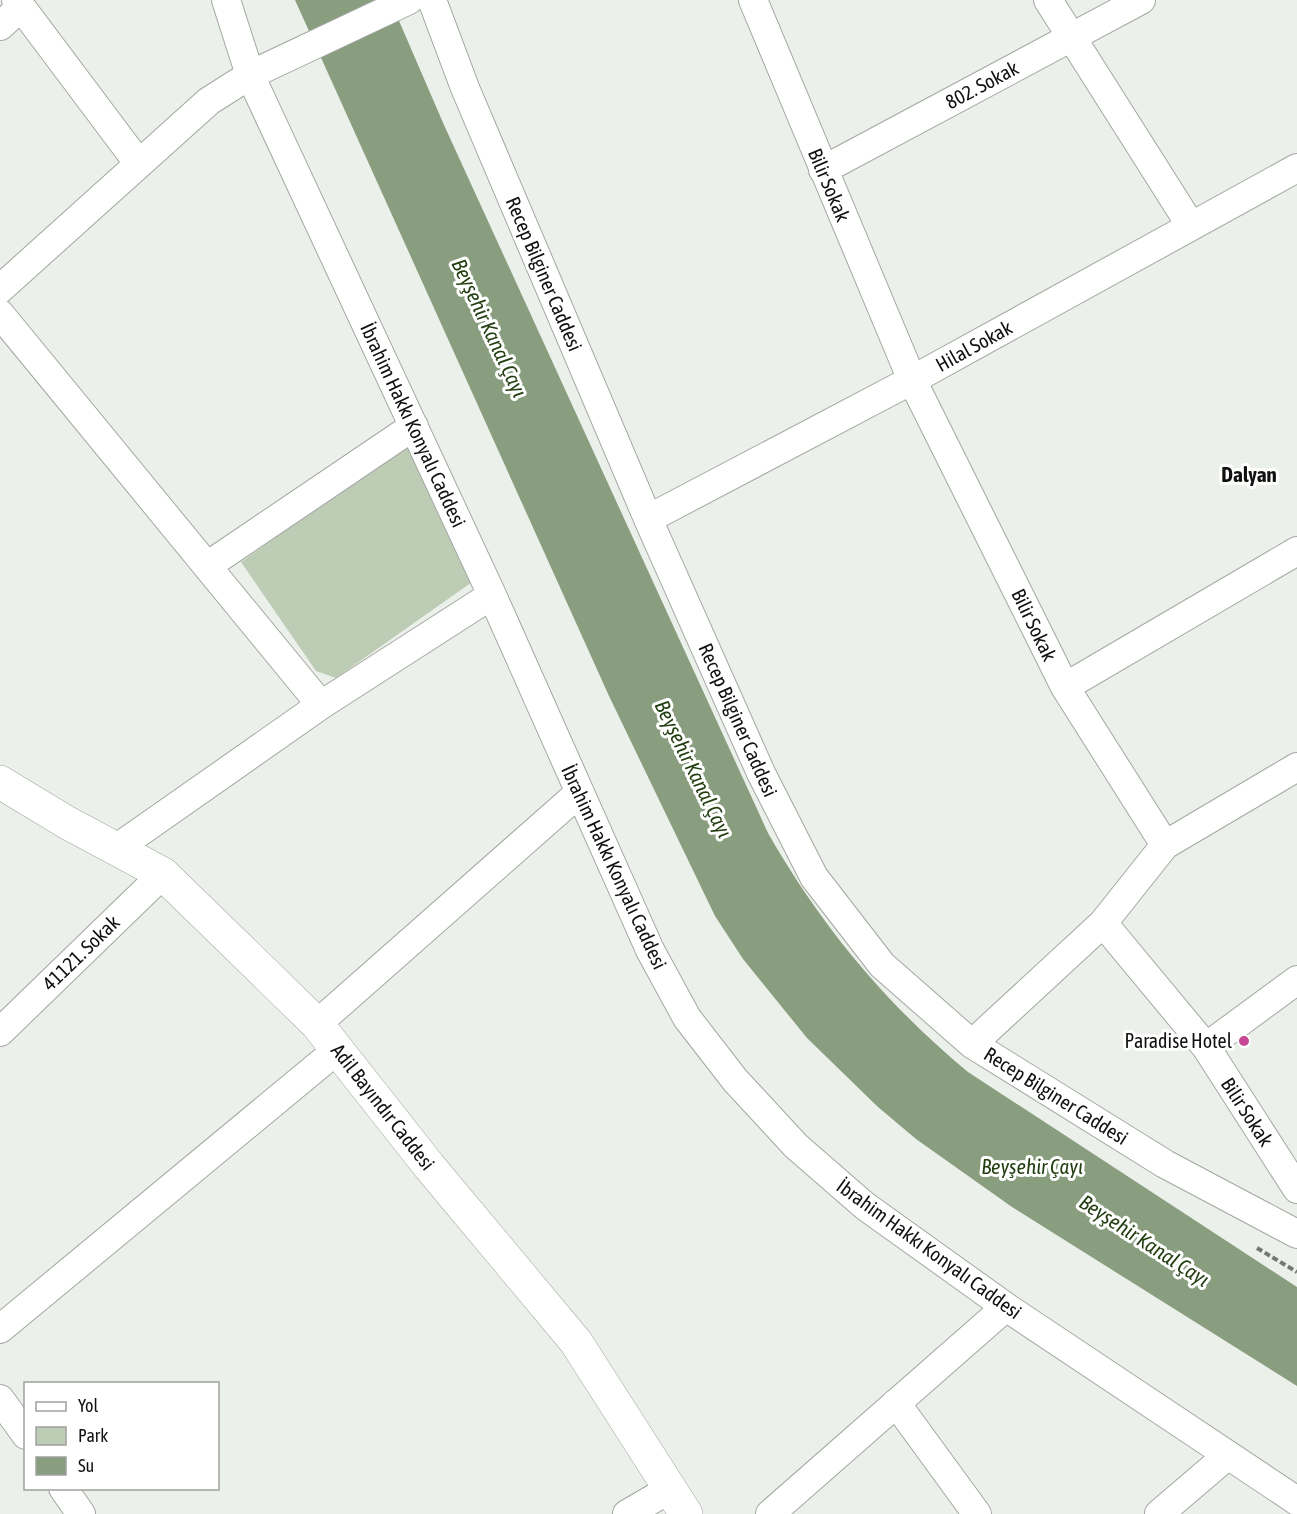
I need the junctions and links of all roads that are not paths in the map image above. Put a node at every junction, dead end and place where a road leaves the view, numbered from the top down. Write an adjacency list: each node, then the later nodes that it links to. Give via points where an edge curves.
1 (226, 0): 9 (street, İbrahim Hakkı Konyalı Caddesi)
2 (409, 0): 9 (street)
3 (432, 0): 18 (street, Recep Bilginer Caddesi, via 465,88)
4 (753, 0): 12 (street, Bilir Sokak)
5 (1048, 0): 8 (street)
6 (1141, 0): 8 (street, 802. Sokak)
7 (12, 11): 10 (street)
8 (1072, 37): 12 (street, 802. Sokak); 13 (street)
9 (250, 75): 10 (street, via 209,101); 17 (street, İbrahim Hakkı Konyalı Caddesi)
10 (139, 164): 14 (street)
11 (1297, 168): 13 (street, Hilal Sokak)
12 (823, 170): 16 (street, Bilir Sokak)
13 (1191, 226): 16 (street, Hilal Sokak)
14 (0, 289)
15 (0, 314): 20 (street)
16 (912, 380): 18 (street, Hilal Sokak); 22 (street, Bilir Sokak)
17 (414, 426): 20 (street); 21 (street, İbrahim Hakkı Konyalı Caddesi)
18 (648, 519): 34 (street, Recep Bilginer Caddesi, via 761,773 813,877 882,964)
19 (1297, 551): 22 (street)
20 (207, 566): 23 (street)
21 (492, 595): 23 (street); 26 (street, İbrahim Hakkı Konyalı Caddesi)
22 (1065, 687): 27 (street, Bilir Sokak)
23 (321, 705): 28 (street)
24 (1297, 767): 27 (street)
25 (0, 782): 28 (main road, Adil Bayındır Caddesi)
26 (579, 793): 32 (street); 39 (street, İbrahim Hakkı Konyalı Caddesi, via 650,950 681,1008 735,1080 796,1146 865,1206)
27 (1165, 844): 30 (street)
28 (117, 848): 29 (main road, Adil Bayındır Caddesi)
29 (163, 874): 32 (main road, Adil Bayındır Caddesi); 33 (street, 41121. Sokak)
30 (1103, 923): 34 (street); 35 (street, Bilir Sokak)
31 (1297, 980): 35 (street)
32 (317, 1024): 36 (main road, Adil Bayındır Caddesi)
33 (0, 1032)
34 (972, 1044): 38 (street, Recep Bilginer Caddesi, via 1165,1164)
35 (1206, 1047): 37 (street, Bilir Sokak)
36 (337, 1050): 40 (street); 46 (main road, Adil Bayındır Caddesi, via 576,1342)
37 (1297, 1189)
38 (1297, 1234)
39 (1006, 1307): 42 (street); 44 (street, İbrahim Hakkı Konyalı Caddesi)
40 (0, 1329)
41 (0, 1399): 43 (street)
42 (896, 1403): 50 (street); 51 (street)
43 (24, 1432)
44 (1228, 1455): 47 (street, İbrahim Hakkı Konyalı Caddesi); 52 (street)
45 (64, 1490): 48 (street)
46 (678, 1501): 49 (street)
47 (1297, 1501)
48 (81, 1514)
49 (627, 1514)
50 (770, 1514)
51 (976, 1514)
52 (1159, 1514)

